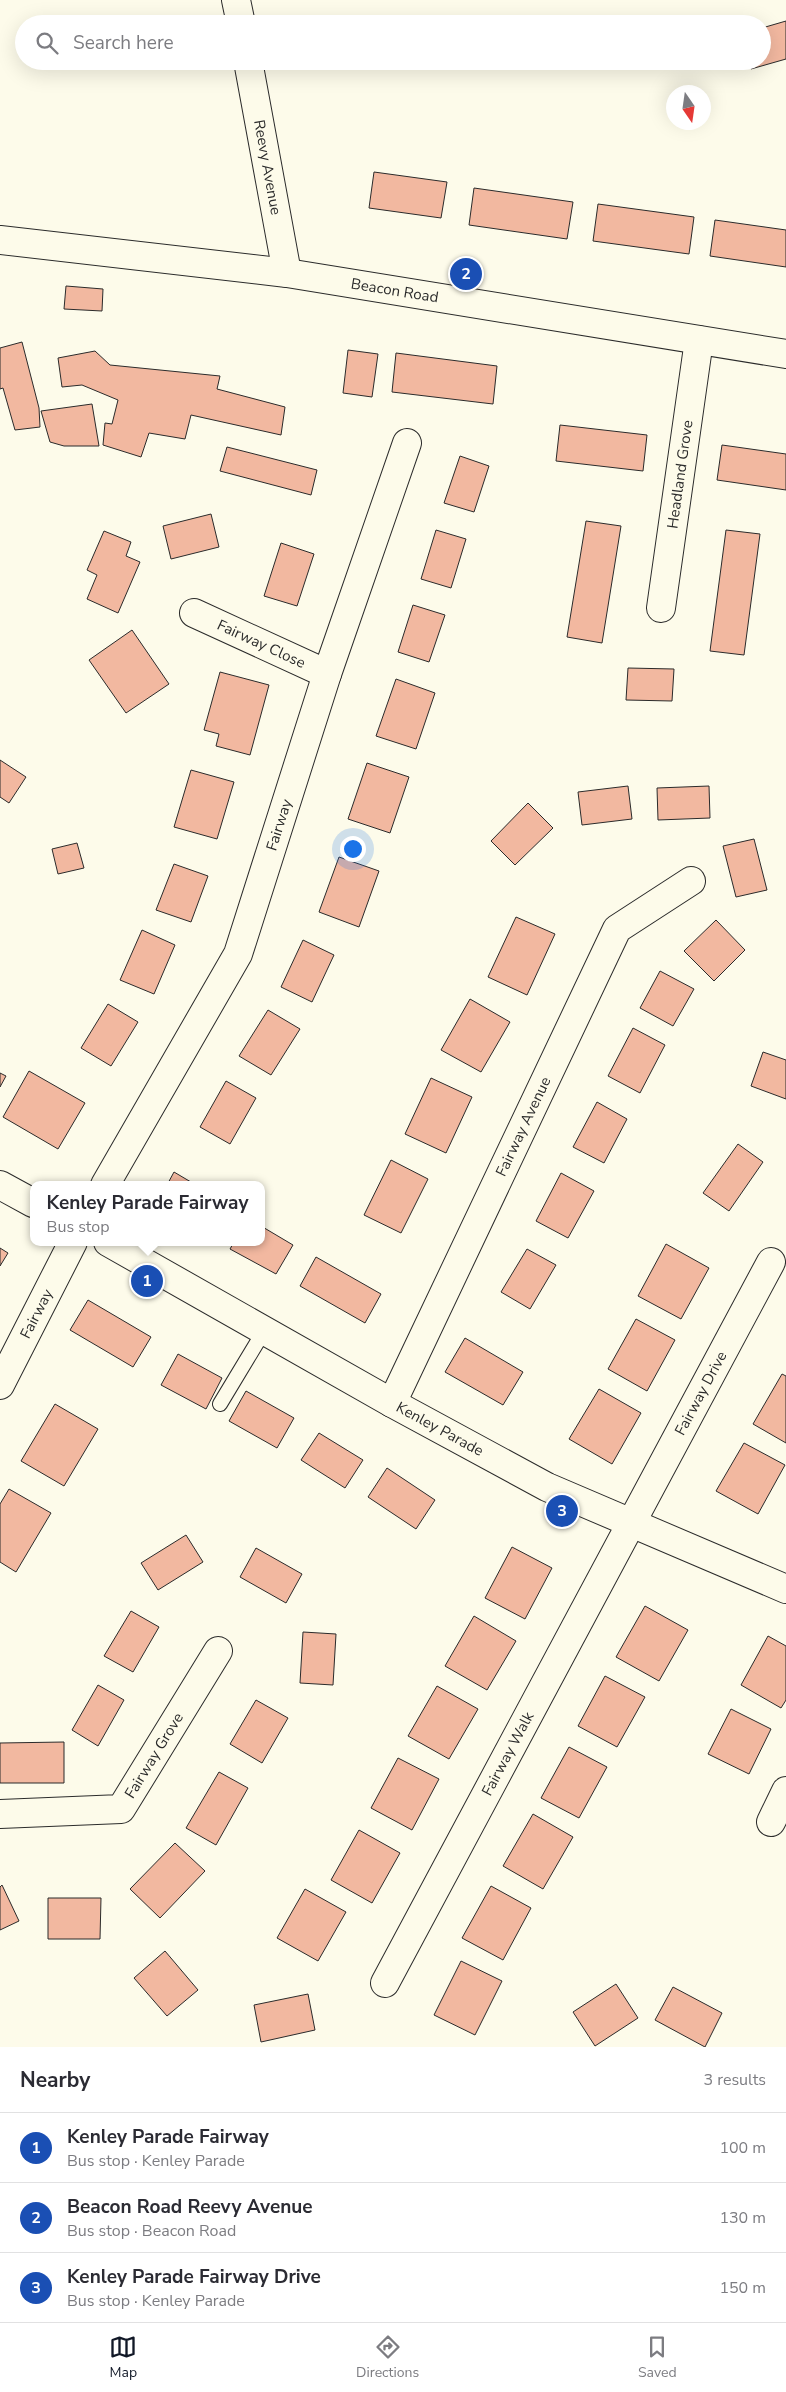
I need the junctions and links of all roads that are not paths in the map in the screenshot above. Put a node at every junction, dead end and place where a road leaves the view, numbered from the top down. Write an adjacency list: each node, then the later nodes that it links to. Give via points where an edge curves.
1 (236, 0): 2 (street)
2 (239, 15)
3 (250, 70): 5 (street, Reevy Avenue)
4 (0, 240): 5 (street, Beacon Road)
5 (287, 273): 6 (street, Beacon Road)
6 (699, 340): 7 (street, Beacon Road); 9 (street, Headland Grove)
7 (786, 354)
8 (408, 442): 11 (street, Fairway)
9 (661, 608)
10 (194, 613): 11 (street, Fairway Close)
11 (327, 674): 13 (street, Fairway, via 238,954)
12 (691, 881): 21 (street, Fairway Avenue, via 617,929)
13 (107, 1181)
14 (0, 1185): 15 (street)
15 (30, 1200)
16 (71, 1246): 20 (street, Fairway)
17 (115, 1246): 19 (street, Kenley Parade)
18 (771, 1262): 23 (street, Fairway Drive)
19 (264, 1331): 21 (street, Kenley Parade); 22 (lane)
20 (0, 1385)
21 (392, 1403): 23 (street, Kenley Parade, via 547,1487)
22 (220, 1404)
23 (630, 1524): 24 (street, Kenley Parade); 29 (street, Fairway Walk)
24 (785, 1586)
25 (218, 1651): 27 (street, Fairway Grove, via 121,1809)
26 (786, 1791): 28 (street)
27 (0, 1814)
28 (771, 1822)
29 (385, 1983)

